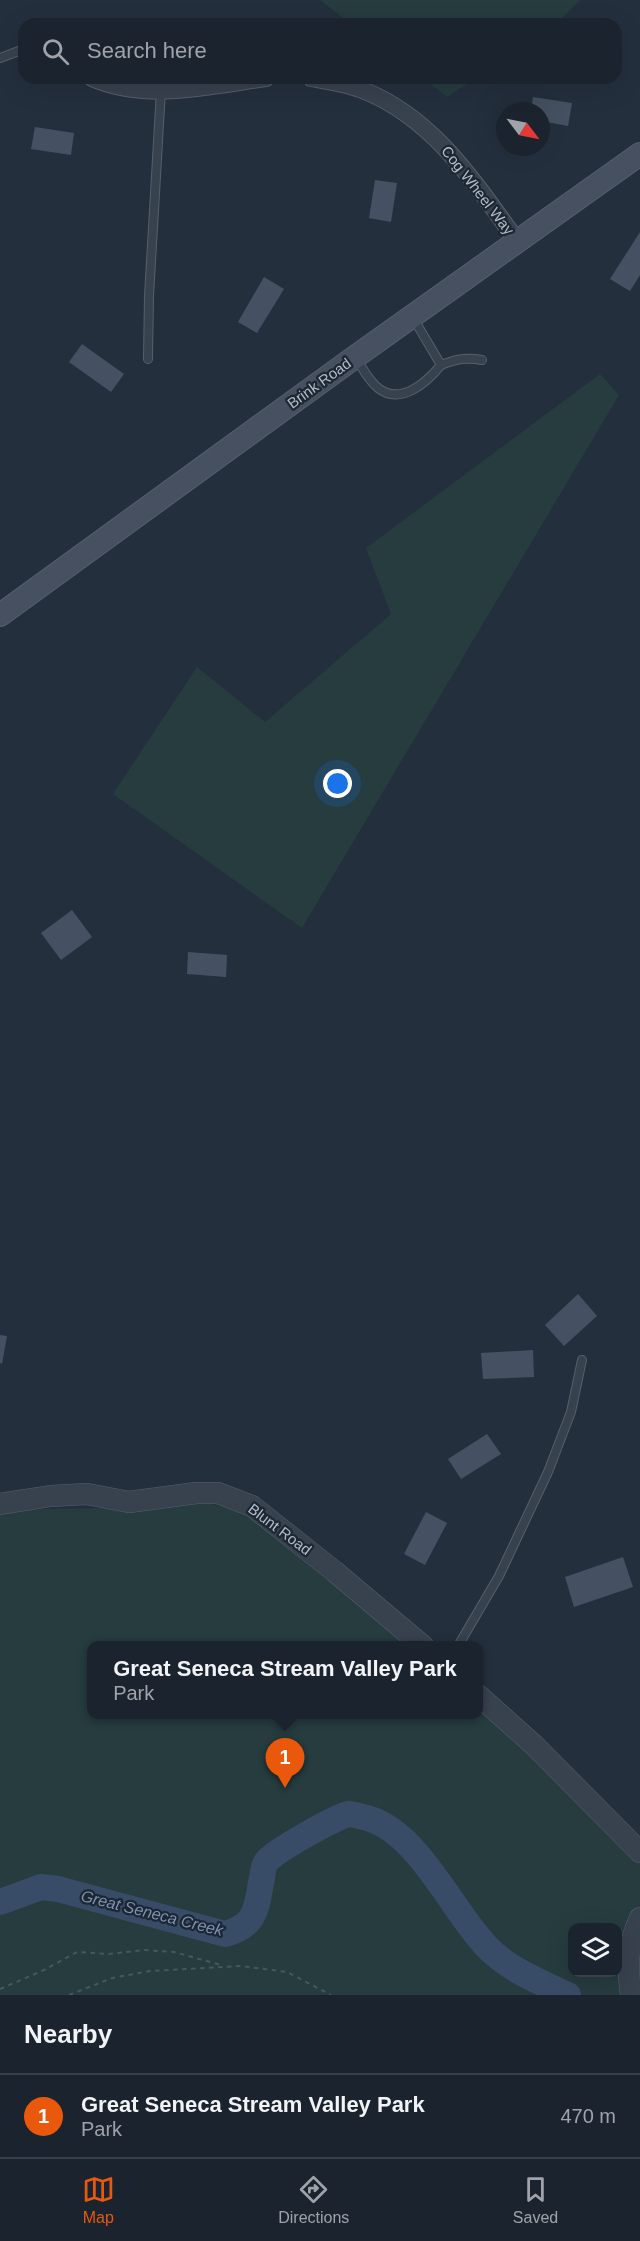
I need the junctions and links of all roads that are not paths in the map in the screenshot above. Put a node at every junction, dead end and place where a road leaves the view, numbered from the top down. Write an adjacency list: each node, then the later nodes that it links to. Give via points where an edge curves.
1 (18, 51): 2 (lane)
2 (0, 58)
3 (114, 84): 6 (street, via 137,90)
4 (220, 84): 6 (street)
5 (337, 84): 8 (street, Cog Wheel Way, via 383,99 431,133 464,167)
6 (161, 90): 11 (lane)
7 (640, 154): 8 (main road, Brink Road)
8 (517, 241): 9 (main road, Brink Road)
9 (412, 316): 10 (main road, Brink Road); 13 (lane)
10 (355, 357): 13 (lane, via 388,394 399,395 419,387); 14 (main road, Brink Road)
11 (148, 359)
12 (482, 360): 13 (lane, via 458,359)
13 (441, 365)
14 (0, 615)
15 (582, 1360): 18 (lane, via 571,1412 548,1472 499,1576)
16 (0, 1504): 17 (street, Blunt Road, via 87,1494 129,1502 196,1492 218,1493 252,1506)
17 (417, 1641)
18 (461, 1641)
19 (483, 1699): 20 (street)
20 (640, 1851)
21 (640, 1918): 22 (street, via 629,1949)
22 (631, 1995)

